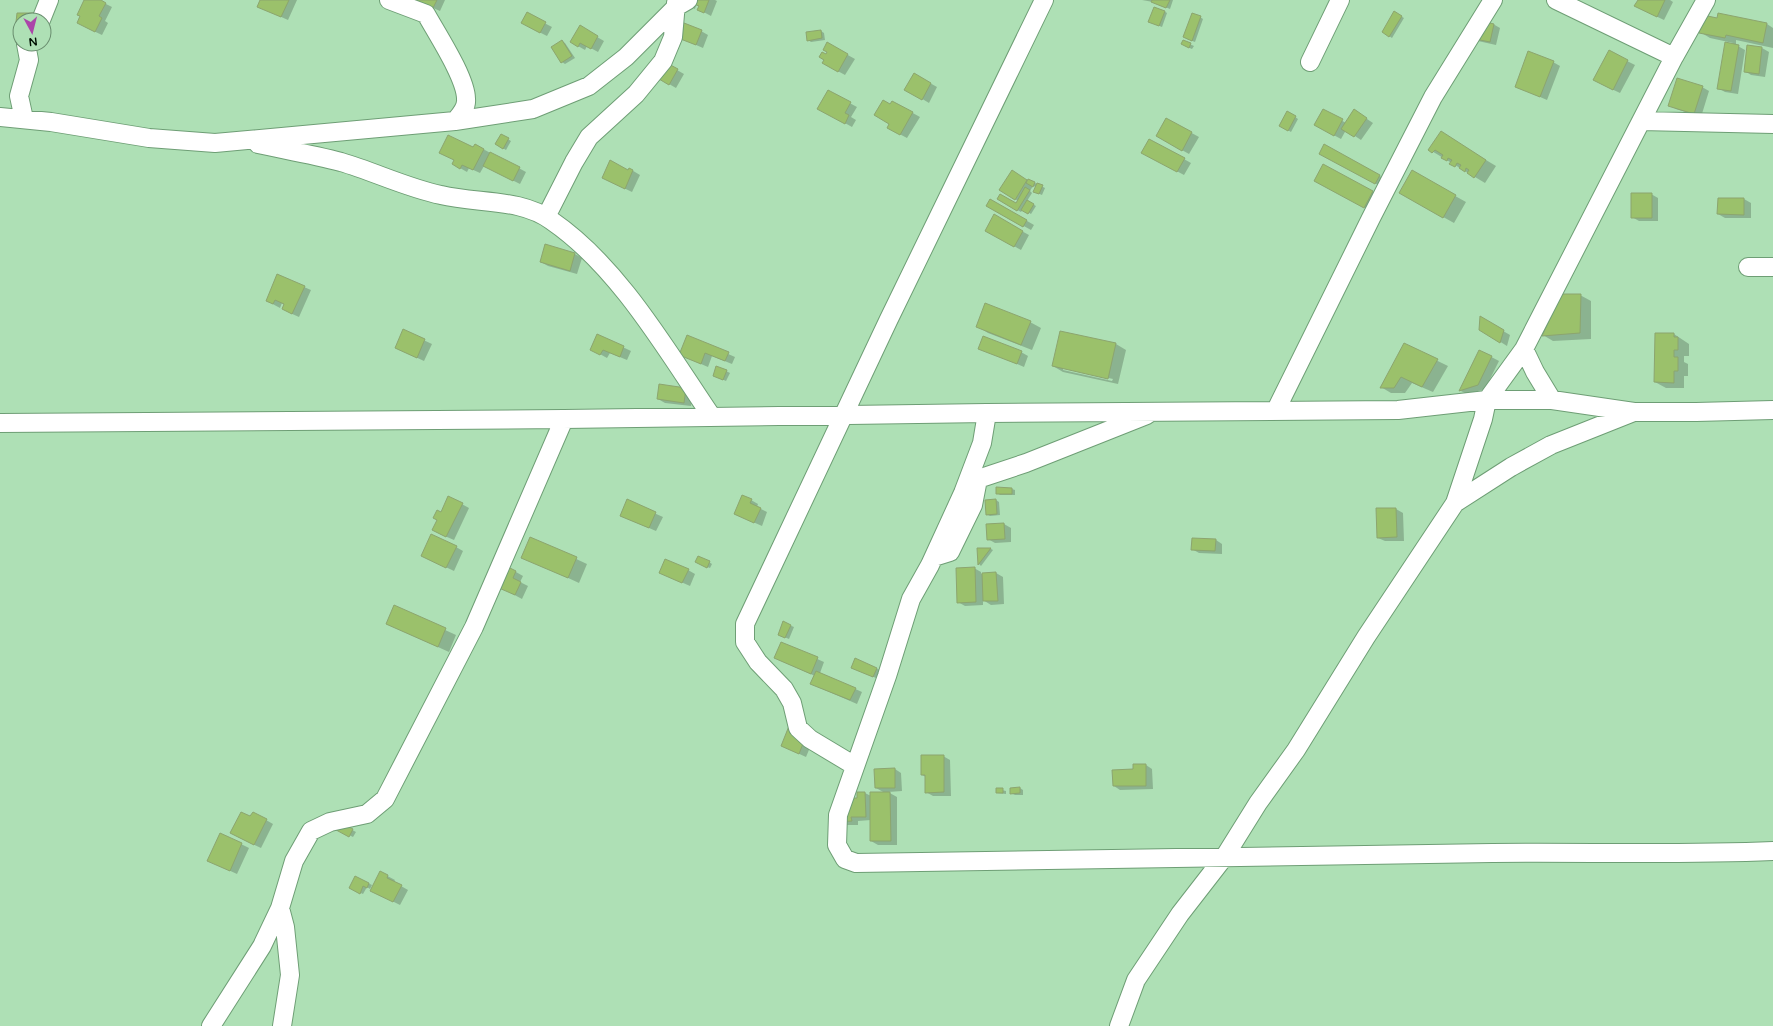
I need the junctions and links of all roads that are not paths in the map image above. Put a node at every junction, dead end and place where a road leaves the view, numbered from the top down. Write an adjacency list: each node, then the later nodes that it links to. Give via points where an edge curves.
1 (49, 0): 9 (street)
2 (389, 0): 15 (street, via 426,14 456,67 467,100)
3 (1044, 0): 30 (street)
4 (1340, 0): 12 (street)
5 (1493, 0): 25 (street, via 1433,97)
6 (1556, 0): 11 (street)
7 (1706, 0): 11 (street)
8 (680, 2): 15 (street, via 626,57 589,86 533,109); 19 (street, via 673,37 663,61 636,94 590,137)
9 (44, 12)
10 (28, 52): 14 (street, via 30,60 19,96)
11 (1674, 57): 16 (street)
12 (1310, 62)
13 (0, 117): 14 (street)
14 (24, 119): 18 (street, via 185,142 215,143)
15 (455, 121): 18 (street)
16 (1641, 121): 17 (street); 22 (street)
17 (1773, 124)
18 (242, 140): 19 (street, via 340,162 441,195 517,205)
19 (546, 216): 31 (street, via 592,254 633,303)
20 (1748, 267): 21 (street)
21 (1773, 267)
22 (1524, 349): 23 (street); 24 (street)
23 (1487, 400): 24 (street); 25 (street, via 1398,410); 34 (street)
24 (1552, 400): 28 (street)
25 (1276, 410): 27 (street)
26 (1773, 410): 28 (street)
27 (1157, 411): 29 (street); 35 (street, via 1026,463 978,479 973,505 950,552)
28 (1634, 412): 34 (street, via 1551,444)
29 (987, 413): 30 (street); 35 (street, via 982,443)
30 (844, 415): 31 (street); 36 (street, via 746,624 745,642 758,662 784,689 792,703 798,728 810,739)
31 (712, 417): 32 (street)
32 (564, 419): 33 (street); 39 (street, via 474,628 385,798 367,814 330,822 311,831 294,861)
33 (0, 423)
34 (1455, 503): 38 (street)
35 (934, 557): 36 (street, via 911,599)
36 (855, 766): 38 (street, via 838,815 837,845 845,859 856,863)
37 (1773, 851): 38 (street, via 1709,854 1551,852)
38 (1225, 856): 42 (street, via 1180,914 1136,980)
39 (280, 908): 40 (street, via 262,946); 41 (street, via 290,975)
40 (211, 1026)
41 (282, 1026)
42 (1119, 1026)

